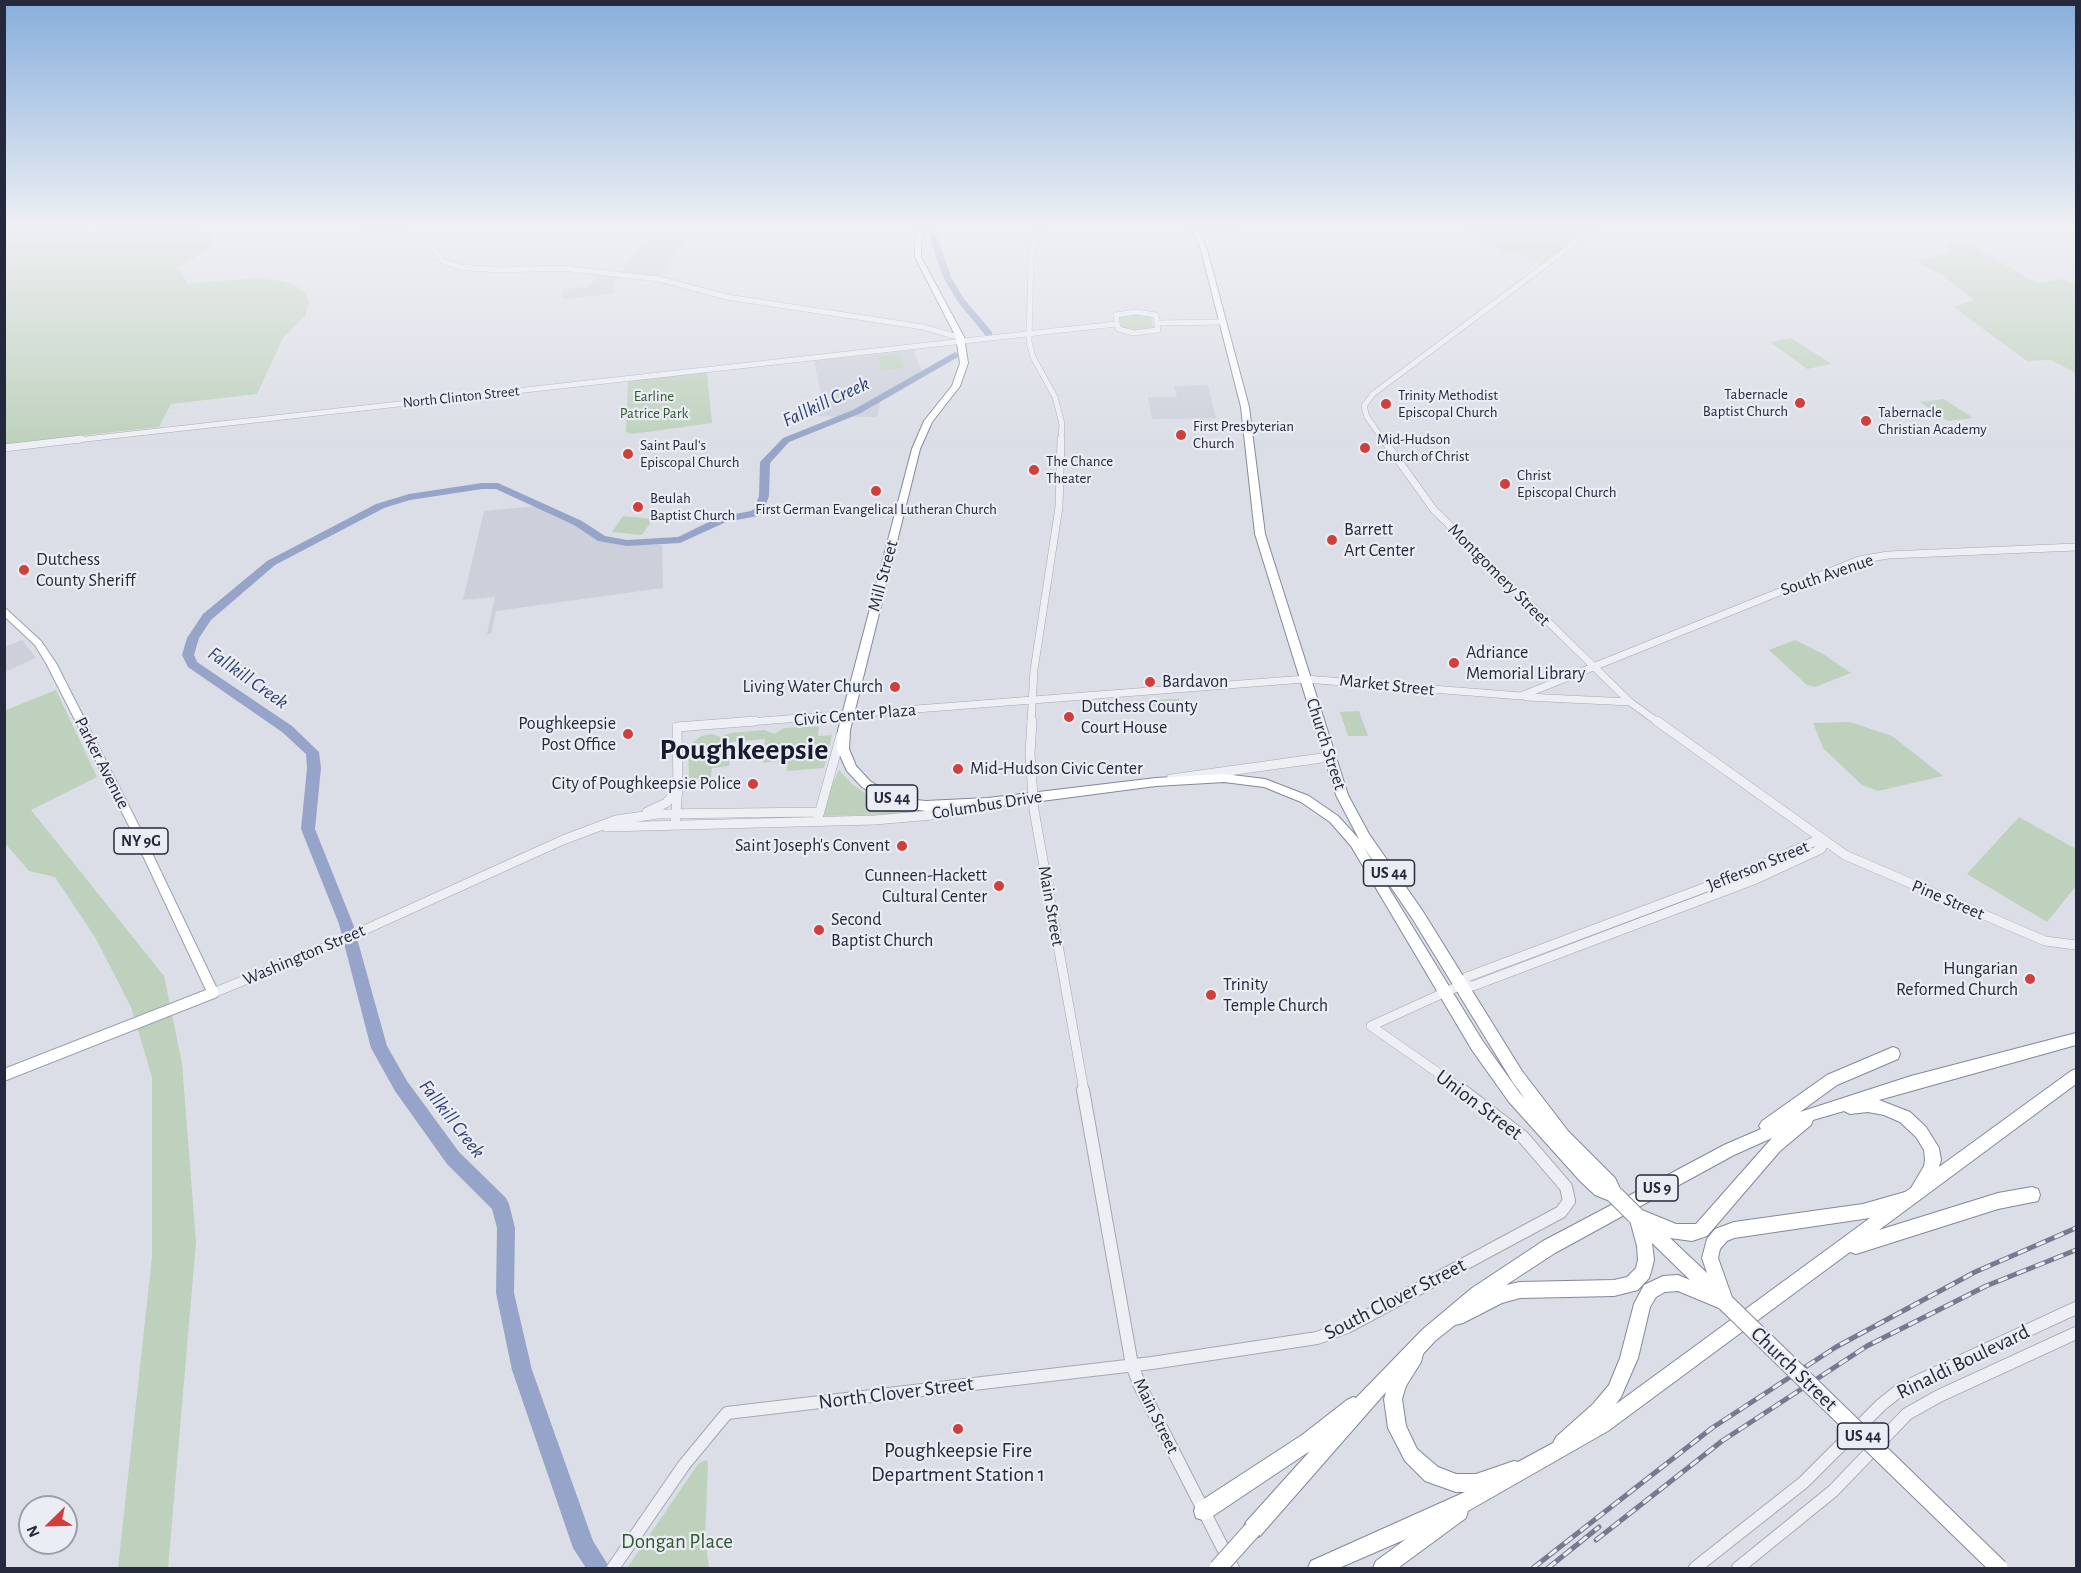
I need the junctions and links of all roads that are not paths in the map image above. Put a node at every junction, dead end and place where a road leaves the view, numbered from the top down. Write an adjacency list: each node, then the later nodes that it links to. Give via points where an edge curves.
1 (737, 298): 9 (street)
2 (939, 298): 10 (highway, US 44)
3 (1030, 298): 12 (street, Main Street)
4 (1217, 298): 6 (highway, Church Street / US 44)
5 (1501, 298): 20 (street, Montgomery Street, via 1373,394 1364,406 1367,417 1434,510)
6 (1223, 322): 7 (street); 21 (highway, Church Street / US 44, via 1246,412 1259,528)
7 (1158, 323): 8 (street, via 1156,331 1143,333 1121,332); 8 (street, via 1152,313 1126,313 1116,315)
8 (1116, 324): 12 (street, North Clinton Street)
9 (915, 326): 11 (street); 15 (street, via 930,336)
10 (955, 327): 11 (street, via 949,332); 13 (highway, US 44)
11 (936, 331): 13 (street)
12 (1029, 334): 13 (street, North Clinton Street); 23 (street, Main Street, via 1030,350 1055,397 1062,420 1059,507 1037,640)
13 (961, 339): 14 (street, North Clinton Street); 15 (street, North Clinton Street); 16 (highway, Mill Street / US 44)
14 (939, 344): 15 (street, North Clinton Street); 16 (street, via 956,346)
15 (918, 346): 17 (street, North Clinton Street)
16 (965, 358): 25 (highway, Mill Street / US 44, via 957,385 928,421 917,443)
17 (4, 448)
18 (2076, 547): 20 (street, South Avenue, via 1888,555 1859,560)
19 (4, 610): 41 (main road, Parker Avenue / NY 9G, via 38,643 51,663)
20 (1592, 668): 22 (street, Market Street); 24 (street, Montgomery Street)
21 (1305, 679): 22 (street, Market Street); 23 (street, Market Street); 26 (highway, Church Street / US 44)
22 (1521, 696): 24 (street)
23 (1033, 699): 25 (street, Civic Center Plaza); 29 (street, Main Street)
24 (1630, 702): 36 (street, Montgomery Street)
25 (847, 720): 28 (street, Civic Center Plaza, via 677,727); 30 (highway, US 44, via 843,744 849,763 862,780 882,794 926,806); 33 (street, Mill Street)
26 (1329, 757): 27 (street, Columbus Drive); 39 (highway, Church Street / US 44, via 1358,826)
27 (1156, 782): 29 (highway, Columbus Drive / US 44); 37 (highway, Columbus Drive / US 44, via 1231,778 1279,787 1328,814)
28 (678, 790): 31 (street); 32 (street, via 661,806)
29 (1033, 797): 30 (highway, Columbus Drive / US 44); 59 (street, Main Street)
30 (988, 803): 33 (street, Columbus Drive, via 920,816)
31 (676, 814): 32 (street, Washington Street); 33 (street, Columbus Drive); 34 (street)
32 (627, 817): 35 (street, Washington Street)
33 (818, 817): 34 (street, Columbus Drive)
34 (675, 824): 35 (street, Washington Street)
35 (599, 827): 41 (street, Washington Street)
36 (1824, 842): 38 (street, Pine Street, via 1845,855 2033,936); 39 (street, Jefferson Street, via 1821,849 1756,879 1473,986)
37 (1362, 855): 40 (highway, Church Street / US 44)
38 (2076, 945)
39 (1461, 985): 40 (street, Jefferson Street); 49 (highway, Church Street / US 44, via 1528,1091 1563,1136 1609,1183)
40 (1444, 991): 42 (street, Jefferson Street); 49 (highway, Church Street / US 44, via 1525,1111 1587,1177 1601,1190)
41 (213, 993): 45 (main road, Washington Street)
42 (1371, 1026): 52 (street, Union Street, via 1506,1121 1563,1182)
43 (2076, 1039): 47 (highway, US 9)
44 (1893, 1054): 48 (highway, via 1832,1080)
45 (4, 1075)
46 (2076, 1076): 51 (highway)
47 (1818, 1111): 48 (highway, US 9); 51 (highway, via 1877,1106 1900,1114 1913,1124 1929,1144 1933,1160); 53 (highway, via 1775,1146 1701,1230 1676,1232)
48 (1742, 1144): 57 (highway, US 9, via 1549,1247 1491,1284)
49 (1615, 1195): 53 (highway, Church Street / US 44, bridge)
50 (2032, 1195): 54 (highway, via 1879,1238)
51 (1914, 1197): 54 (highway); 55 (highway, via 1863,1212 1721,1235 1710,1258)
52 (1569, 1201): 59 (street, South Clover Street, via 1557,1214 1327,1335)
53 (1635, 1215): 55 (highway, Church Street / US 44); 57 (highway, via 1646,1260 1643,1272 1632,1284 1620,1288 1542,1287 1513,1291)
54 (1836, 1255): 61 (highway, via 1647,1394)
55 (1726, 1303): 61 (highway, via 1678,1283 1663,1284 1650,1291 1642,1304 1629,1358 1615,1390 1599,1410); 71 (highway, Church Street / US 44, bridge)
56 (2076, 1308): 69 (street, Rinaldi Boulevard, via 1901,1389 1810,1477)
57 (1433, 1331): 60 (highway, US 9); 61 (highway, via 1398,1382 1393,1399 1397,1428 1411,1455 1432,1474 1463,1484)
58 (2076, 1333): 70 (street, Rinaldi Boulevard, via 1908,1414 1833,1491)
59 (1132, 1365): 63 (street, Main Street); 64 (street, North Clover Street, via 727,1413 684,1465)
60 (1384, 1380): 63 (highway, via 1321,1432); 65 (highway, US 9, bridge)
61 (1541, 1461): 62 (highway)
62 (1483, 1493): 67 (highway); 68 (highway)
63 (1203, 1511): 66 (street, Main Street)
64 (615, 1566)
65 (1218, 1569)
66 (1233, 1569)
67 (1318, 1569)
68 (1383, 1569)
69 (1695, 1569)
70 (1738, 1569)
71 (1999, 1569)

